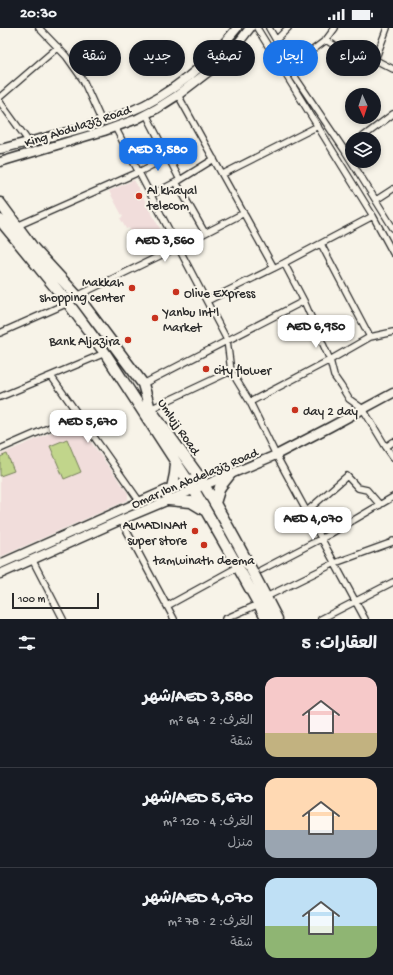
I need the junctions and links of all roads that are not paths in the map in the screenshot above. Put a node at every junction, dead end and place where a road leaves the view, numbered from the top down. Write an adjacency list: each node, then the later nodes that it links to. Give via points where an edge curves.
1 (39, 28): 13 (street)
2 (237, 28): 22 (main road, King Abdulaziz Road, via 211,57 172,89 130,112)
3 (250, 28): 17 (main road, King Abdulaziz Road, via 233,50)
4 (257, 28): 23 (street)
5 (269, 28): 9 (street)
6 (288, 28): 9 (street)
7 (335, 28): 10 (street)
8 (387, 28): 11 (street)
9 (276, 40)
10 (326, 40): 12 (street)
11 (381, 44)
12 (318, 46)
13 (58, 47): 18 (street); 22 (street, via 83,80)
14 (381, 63): 15 (street)
15 (393, 69)
16 (294, 76): 28 (street)
17 (178, 95): 20 (main road, King Abdulaziz Road); 30 (street)
18 (0, 97)
19 (0, 102): 26 (street)
20 (146, 114): 24 (main road, King Abdulaziz Road); 29 (street)
21 (393, 114): 25 (street)
22 (102, 122): 26 (main road, King Abdulaziz Road)
23 (318, 126): 34 (street); 41 (street)
24 (115, 127): 31 (main road, King Abdulaziz Road); 33 (street)
25 (369, 132)
26 (29, 142): 27 (main road, King Abdulaziz Road)
27 (0, 149)
28 (345, 151)
29 (168, 157): 33 (street); 35 (street)
30 (214, 159): 34 (street); 35 (street)
31 (0, 162)
32 (356, 168): 38 (street)
33 (139, 172): 37 (street); 43 (street)
34 (223, 174): 40 (street)
35 (178, 181): 37 (street); 45 (street)
36 (393, 189): 38 (street)
37 (151, 195): 47 (street)
38 (376, 200): 44 (street)
39 (0, 203): 43 (highway, Umlujj Road)
40 (244, 213): 45 (street); 50 (street)
41 (373, 216): 46 (street); 48 (street)
42 (0, 220): 54 (highway, Umlujj Road)
43 (17, 226): 51 (highway, Umlujj Road, via 34,249)
44 (393, 228)
45 (205, 233): 47 (street)
46 (321, 244): 49 (street); 57 (street)
47 (178, 247): 51 (street); 52 (street)
48 (393, 253)
49 (284, 263): 50 (street); 53 (street)
50 (274, 268): 52 (street)
51 (77, 296): 63 (highway, Umlujj Road)
52 (207, 301): 58 (street)
53 (304, 301): 58 (street); 60 (street)
54 (68, 303): 56 (street); 59 (highway, Umlujj Road)
55 (393, 332): 57 (street)
56 (0, 334)
57 (370, 337): 60 (street)
58 (227, 340): 61 (street); 63 (street)
59 (105, 353): 62 (street); 75 (highway, Umlujj Road)
60 (330, 360): 66 (street); 68 (street, via 334,376 340,386 350,399)
61 (231, 371): 66 (street); 67 (street)
62 (51, 376): 65 (street); 69 (street)
63 (143, 384): 67 (highway, Umlujj Road)
64 (393, 393): 68 (main road, Omar Ibn Abdelaziz Road)
65 (0, 398)
66 (250, 402): 73 (street)
67 (150, 409): 77 (highway, Umlujj Road)
68 (363, 409): 71 (street); 73 (main road, Omar Ibn Abdelaziz Road)
69 (78, 415): 72 (street); 84 (street)
70 (393, 442): 71 (street)
71 (386, 447): 74 (street)
72 (0, 449)
73 (276, 455): 76 (main road, Omar Ibn Abdelaziz Road); 88 (street)
74 (393, 457)
75 (176, 463): 78 (highway, Umlujj Road); 80 (highway)
76 (231, 473): 79 (main road, Omar Ibn Abdelaziz Road); 85 (highway, via 220,487)
77 (198, 475): 78 (main road, Omar Ibn Abdelaziz Road); 79 (highway, Umlujj Road)
78 (188, 480): 80 (main road, Omar Ibn Abdelaziz Road); 81 (highway, Umlujj Road)
79 (204, 485): 81 (main road, Omar Ibn Abdelaziz Road); 85 (highway, Umlujj Road)
80 (172, 488): 84 (main road, Omar Ibn Abdelaziz Road)
81 (194, 490): 83 (main road, Omar Ibn Abdelaziz Road); 87 (highway, Umlujj Road)
82 (393, 497): 86 (street)
83 (168, 500): 87 (highway, via 191,502); 89 (main road, Omar Ibn Abdelaziz Road)
84 (140, 502): 94 (main road, Omar Ibn Abdelaziz Road)
85 (215, 504): 99 (highway, Umlujj Road, via 235,538)
86 (380, 504): 88 (street, via 367,490 358,488 347,476); 90 (street)
87 (206, 511): 95 (highway, Umlujj Road)
88 (306, 511): 90 (street)
89 (121, 520): 92 (main road, Omar Ibn Abdelaziz Road); 101 (street)
90 (321, 538): 93 (street); 96 (street)
91 (393, 541): 93 (street)
92 (32, 559): 97 (main road, Omar Ibn Abdelaziz Road); 102 (street)
93 (335, 563): 99 (street); 100 (street)
94 (0, 564)
95 (238, 567): 99 (highway, Umlujj Road); 101 (street)
96 (261, 570)
97 (0, 574)
98 (393, 582): 100 (street)
99 (262, 600): 104 (street); 105 (highway, Umlujj Road); 106 (highway, Umlujj Road)
100 (356, 601): 107 (street); 108 (street)
101 (167, 606): 103 (street)
102 (63, 619)
103 (174, 619)
104 (225, 619)
105 (267, 619)
106 (277, 619)
107 (321, 619)
108 (365, 619)

